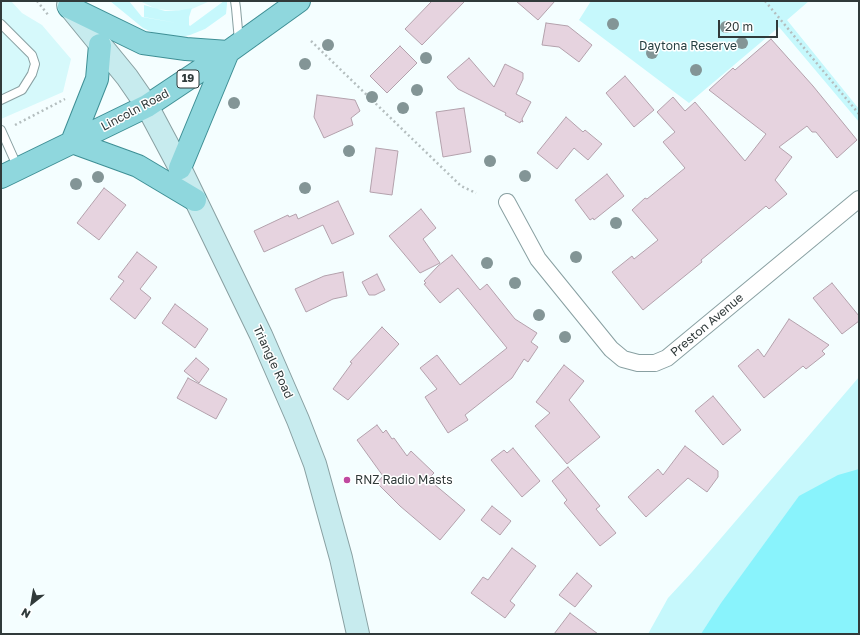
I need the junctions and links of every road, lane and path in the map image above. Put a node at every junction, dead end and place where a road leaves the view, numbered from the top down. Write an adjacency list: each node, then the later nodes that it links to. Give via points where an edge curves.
1 (37, 1): 6 (path)
2 (235, 1): 10 (lane)
3 (299, 1): 10 (main road, Lincoln Road / 19)
4 (765, 1): 14 (path)
5 (67, 4): 9 (main road, Triangle Road); 10 (main road, via 143,43 186,50)
6 (50, 17)
7 (1, 24): 12 (lane, via 32,55 35,64 22,90)
8 (311, 41): 19 (path, via 461,186)
9 (100, 45): 13 (main road, Triangle Road); 16 (main road, via 97,79)
10 (234, 48): 13 (main road, Lincoln Road / 19); 17 (main road)
11 (67, 98): 15 (path)
12 (1, 100)
13 (147, 106): 16 (main road, Lincoln Road / 19); 17 (main road, Triangle Road)
14 (859, 114)
15 (2, 131): 18 (lane)
16 (72, 142): 18 (main road, Lincoln Road / 19); 21 (main road, via 138,166)
17 (180, 168): 21 (main road, Triangle Road)
18 (10, 173)
19 (476, 194)
20 (859, 199): 22 (street, Preston Avenue, via 667,358 655,363 638,363 623,358 611,349 538,259)
21 (195, 200): 23 (main road, Triangle Road, via 261,335 315,464 341,558)
22 (507, 202)
23 (358, 634)

